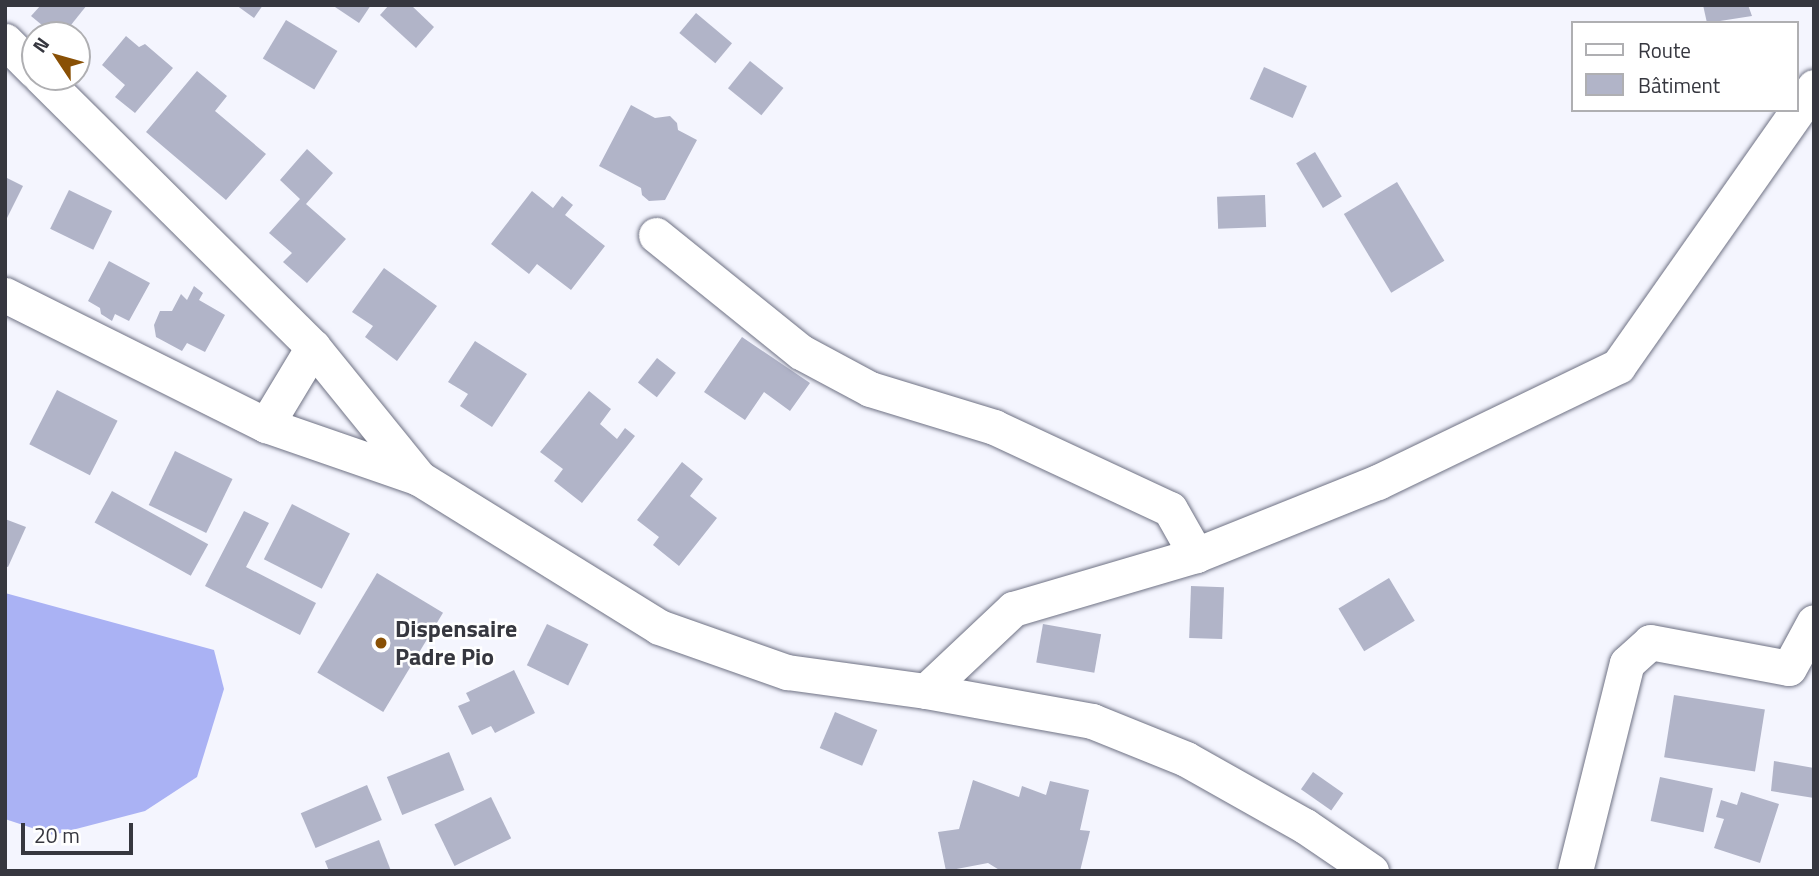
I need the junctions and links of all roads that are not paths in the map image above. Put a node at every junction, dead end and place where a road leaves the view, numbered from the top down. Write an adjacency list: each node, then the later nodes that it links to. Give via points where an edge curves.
1 (5, 41): 2 (street)
2 (21, 57)
3 (1814, 87): 5 (street)
4 (55, 91): 9 (street)
5 (1798, 110)
6 (1796, 112): 12 (street, via 1618,366 1378,482)
7 (656, 235): 12 (street, via 801,352 870,389 994,427 1170,509)
8 (5, 295): 10 (street)
9 (313, 347): 10 (street); 11 (street)
10 (266, 425): 11 (street)
11 (419, 478): 14 (street, via 659,627 788,672)
12 (1196, 555): 14 (street, via 1013,609)
13 (1814, 622): 16 (street, via 1789,668 1650,642 1627,663)
14 (926, 691): 15 (street, via 1092,721 1127,735 1186,759 1305,826)
15 (1371, 871)
16 (1575, 871)

